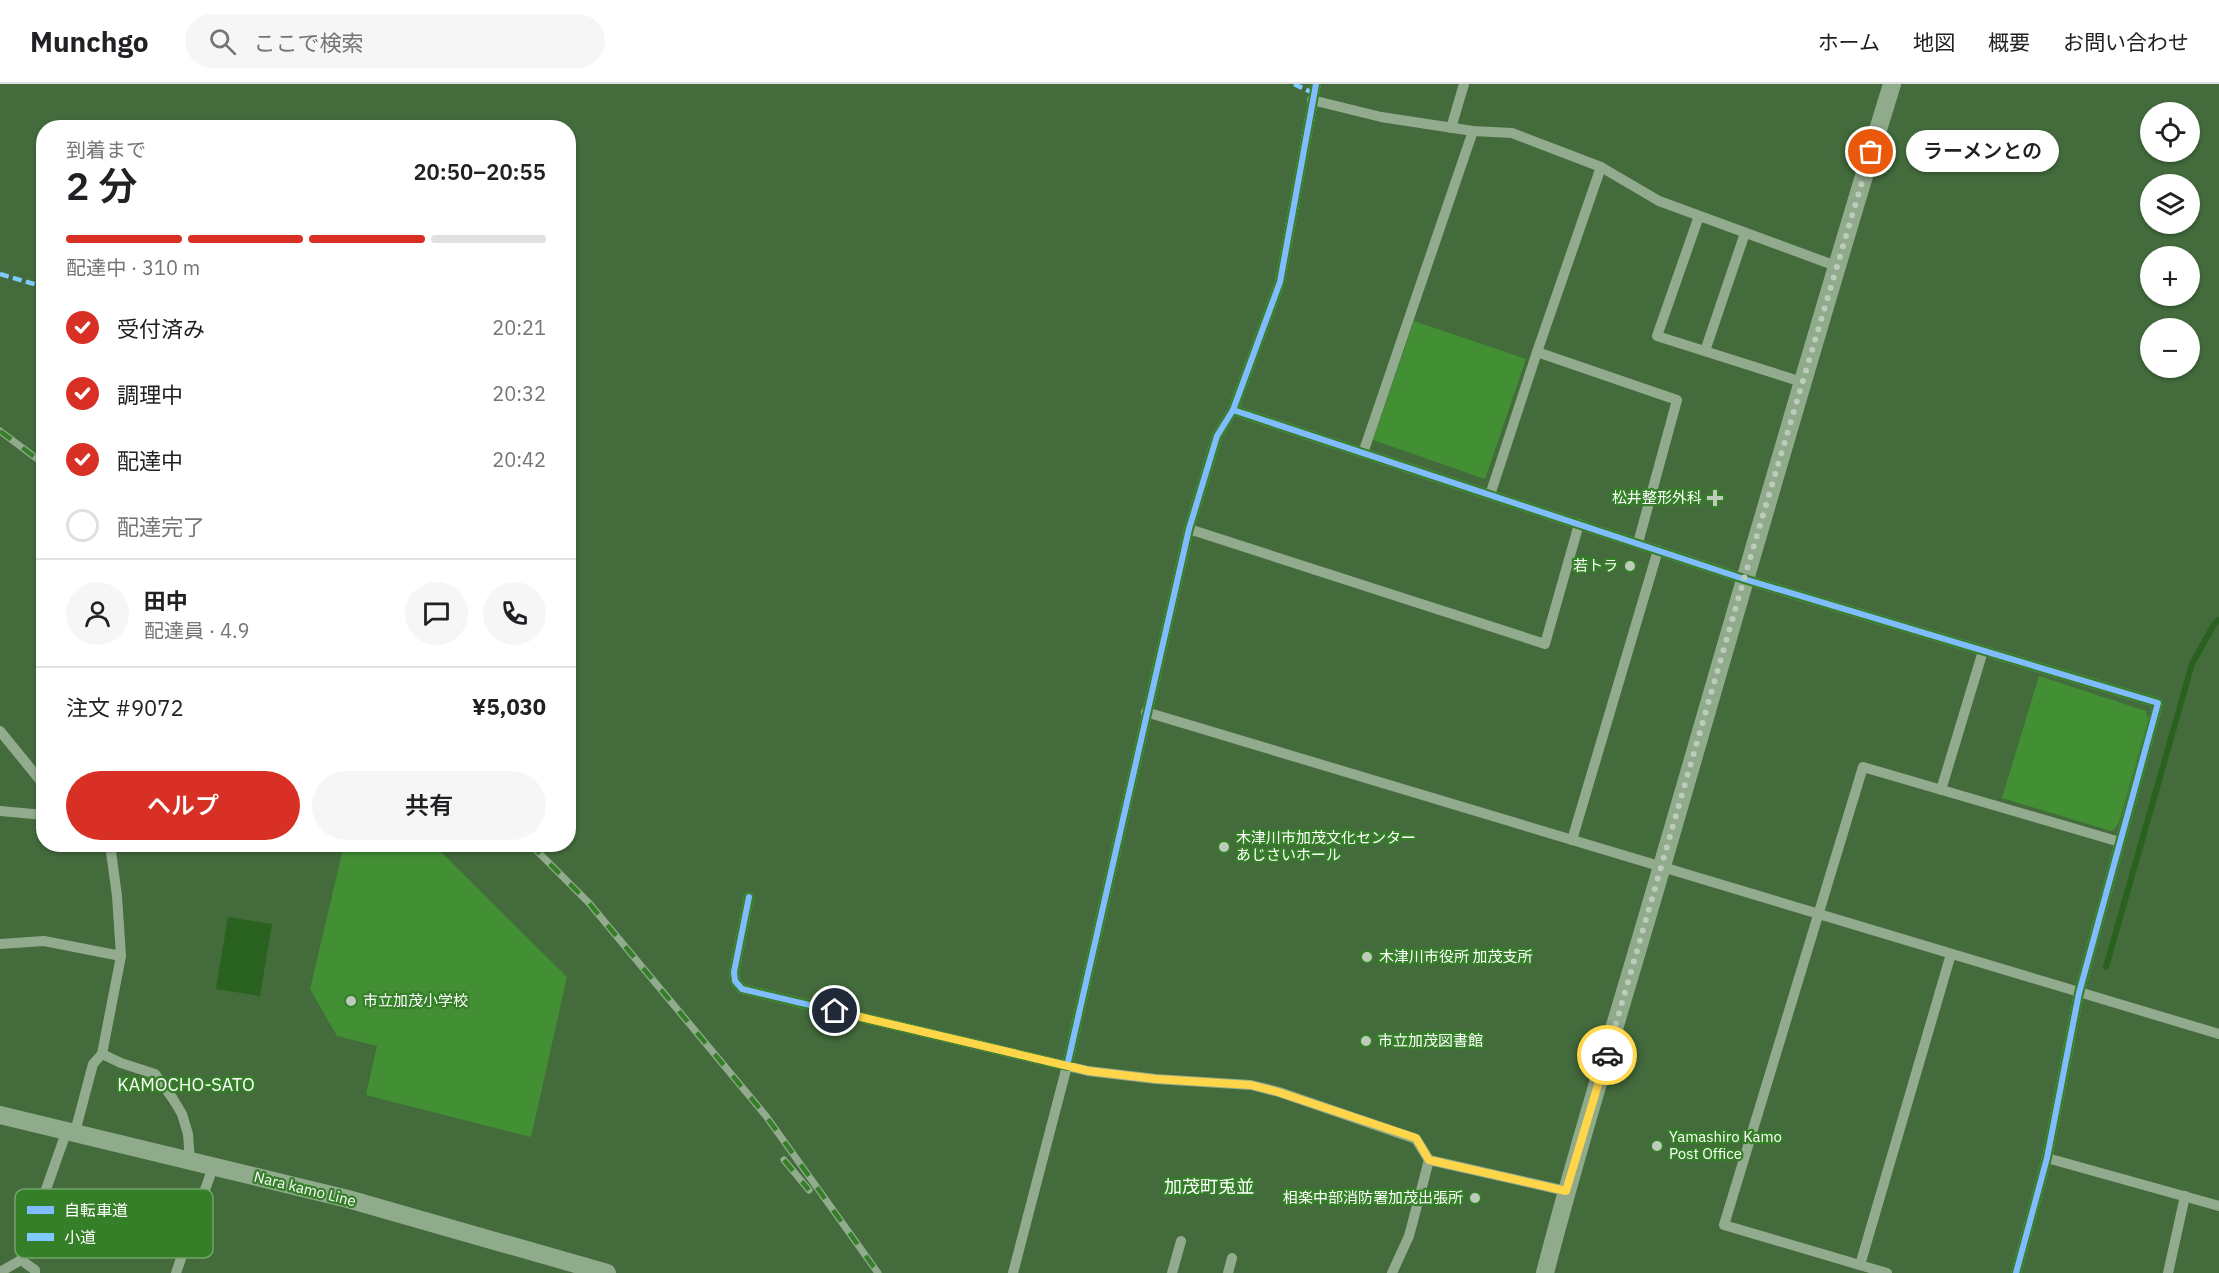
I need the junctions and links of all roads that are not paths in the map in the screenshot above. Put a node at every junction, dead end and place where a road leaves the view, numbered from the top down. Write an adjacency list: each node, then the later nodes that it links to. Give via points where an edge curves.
1 (1316, 84): 4 (street)
2 (1464, 84): 5 (street)
3 (1892, 84): 10 (main road)
4 (1312, 100): 5 (street, via 1381,117); 14 (street, via 1280,282)
5 (1451, 128): 6 (street)
6 (1473, 131): 7 (street, via 1512,133); 15 (street)
7 (1601, 167): 8 (street, via 1659,201); 12 (street)
8 (1700, 216): 9 (street); 11 (street, via 1657,336)
9 (1745, 233): 10 (street); 11 (street)
10 (1836, 266): 13 (main road)
11 (1705, 351): 13 (street)
12 (1536, 352): 16 (street); 19 (street, via 1677,400)
13 (1802, 382): 21 (main road)
14 (1233, 410): 15 (street); 18 (street, via 1217,436)
15 (1363, 453): 16 (street)
16 (1490, 495): 17 (street)
17 (1579, 525): 18 (street, via 1545,644); 19 (street)
18 (1189, 529): 23 (street)
19 (1638, 543): 20 (street)
20 (1658, 550): 21 (street); 29 (street)
21 (1744, 579): 22 (street); 32 (main road)
22 (1983, 651): 26 (street); 30 (street, via 2158,703)
23 (1146, 712): 29 (street); 41 (street)
24 (0, 731): 25 (street)
25 (36, 776)
26 (1941, 790): 30 (street); 34 (street, via 1863,766)
27 (0, 811): 28 (street)
28 (36, 814)
29 (1572, 840): 32 (street)
30 (2120, 843): 38 (street)
31 (111, 852): 37 (street)
32 (1662, 867): 34 (street); 50 (main road)
33 (749, 897): 41 (street, via 734,972 742,989)
34 (1820, 914): 36 (street); 57 (street, via 1724,1225)
35 (0, 944): 37 (street, via 44,941)
36 (1951, 954): 38 (street); 57 (street)
37 (121, 956): 40 (street)
38 (2079, 993): 39 (street); 44 (street)
39 (2219, 1034)
40 (102, 1054): 43 (street, via 93,1064); 46 (street, via 155,1074 182,1114)
41 (1067, 1066): 45 (street, via 1100,1073 1251,1085 1416,1138); 62 (street)
42 (0, 1115): 43 (main road, Nara kamo Line)
43 (71, 1131): 46 (main road, Nara kamo Line); 48 (street)
44 (2047, 1158): 51 (street); 68 (street)
45 (1429, 1160): 50 (street); 65 (street, via 1409,1236)
46 (190, 1161): 47 (main road, Nara kamo Line)
47 (213, 1167): 49 (street); 61 (main road, Nara kamo Line, via 359,1202)
48 (49, 1189)
49 (205, 1189)
50 (1566, 1191): 66 (main road)
51 (2185, 1196): 52 (street); 69 (street)
52 (2219, 1206)
53 (1181, 1240): 63 (street)
54 (181, 1258): 60 (street)
55 (1232, 1258): 64 (street)
56 (21, 1260): 58 (street); 59 (street)
57 (1860, 1265): 67 (street)
58 (0, 1272)
59 (35, 1273)
60 (176, 1273)
61 (608, 1273)
62 (1013, 1273)
63 (1172, 1273)
64 (1228, 1273)
65 (1392, 1273)
66 (1545, 1273)
67 (1887, 1273)
68 (2016, 1273)
69 (2168, 1273)

